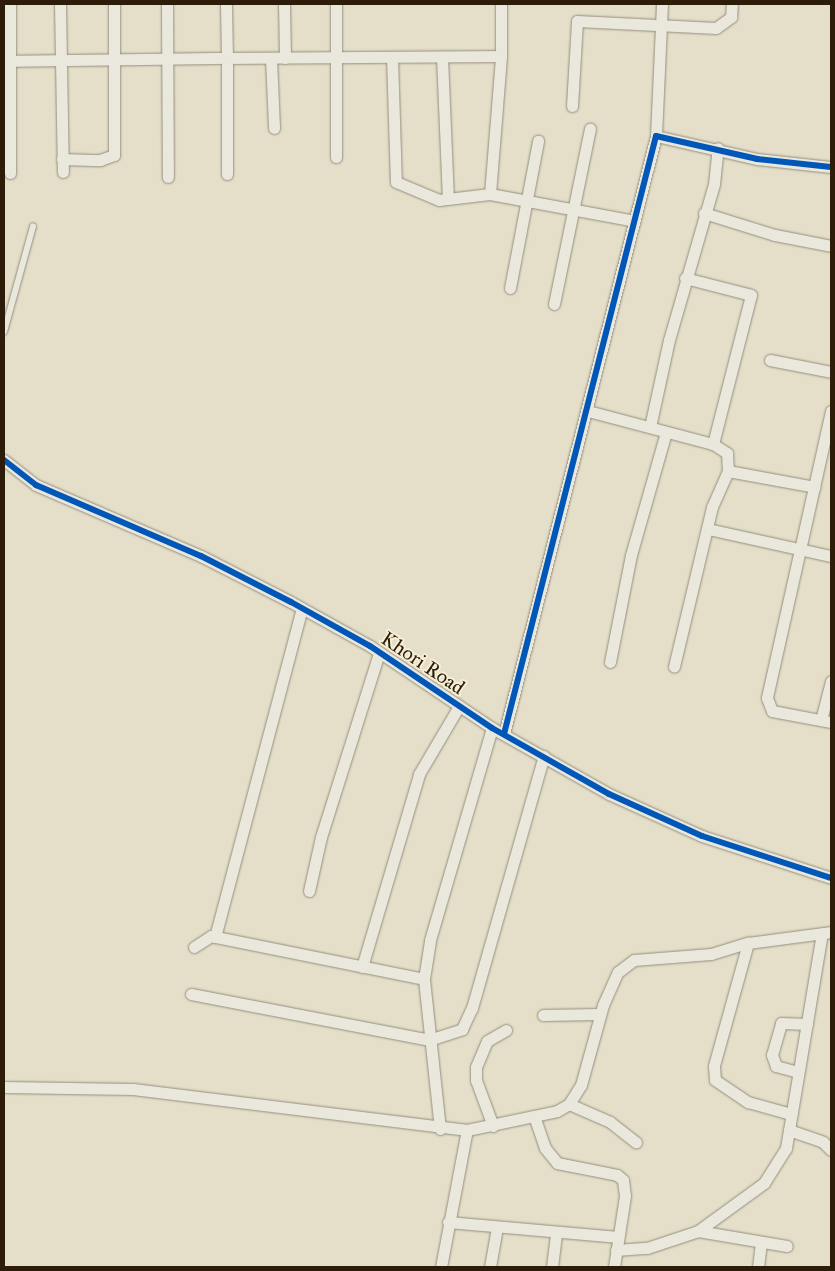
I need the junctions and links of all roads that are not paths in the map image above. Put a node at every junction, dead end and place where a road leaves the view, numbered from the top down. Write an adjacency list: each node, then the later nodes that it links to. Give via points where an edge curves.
1 (10, 4): 20 (street)
2 (60, 4): 21 (street)
3 (114, 4): 22 (street)
4 (167, 4): 19 (street)
5 (226, 4): 15 (street)
6 (284, 4): 17 (street)
7 (336, 4): 18 (street)
8 (501, 4): 12 (street)
9 (662, 4): 11 (street)
10 (732, 4): 11 (street, via 730,17 716,28)
11 (660, 23): 23 (street, via 577,21); 26 (street)
12 (501, 56): 14 (street); 36 (street)
13 (392, 57): 14 (street); 18 (street); 37 (street, via 396,182 427,197)
14 (442, 57): 37 (street)
15 (227, 58): 16 (street); 19 (street); 34 (street)
16 (270, 58): 17 (street); 24 (street)
17 (285, 58): 18 (street)
18 (337, 58): 29 (street)
19 (168, 59): 22 (street); 35 (street)
20 (7, 60): 21 (street); 33 (street)
21 (59, 60): 22 (street); 30 (street)
22 (113, 60): 30 (street, via 114,155 100,160)
23 (572, 106)
24 (274, 128)
25 (590, 129): 39 (street)
26 (656, 136): 28 (street); 41 (street)
27 (538, 141): 38 (street)
28 (718, 148): 31 (street, via 757,159); 40 (street)
29 (336, 157)
30 (62, 159): 32 (street)
31 (831, 168)
32 (62, 172)
33 (10, 173)
34 (227, 174)
35 (168, 177)
36 (490, 194): 37 (street); 38 (street)
37 (448, 199)
38 (524, 201): 39 (street); 45 (street)
39 (573, 210): 41 (street); 46 (street)
40 (704, 213): 43 (street, via 775,235); 44 (street)
41 (635, 221): 50 (street)
42 (33, 227): 47 (lane)
43 (831, 246)
44 (685, 278): 52 (street); 54 (street, via 751,295)
45 (510, 288)
46 (554, 304)
47 (4, 332)
48 (770, 360): 49 (street)
49 (831, 372)
50 (588, 411): 52 (street); 69 (street, via 554,524)
51 (831, 411): 57 (street)
52 (650, 427): 53 (street)
53 (666, 432): 54 (street); 63 (street, via 632,555)
54 (713, 444): 56 (street, via 727,453)
55 (4, 460): 61 (street, Khori Road, via 36,485 202,556)
56 (728, 471): 57 (street); 58 (street)
57 (815, 487): 59 (street)
58 (708, 528): 59 (street); 64 (street)
59 (800, 549): 60 (street); 67 (street, via 767,706)
60 (831, 556)
61 (302, 608): 62 (street, Khori Road); 74 (street)
62 (379, 653): 66 (street, Khori Road); 72 (street, via 321,837)
63 (610, 662)
64 (674, 667)
65 (831, 681): 67 (street)
66 (459, 706): 68 (street, Khori Road); 77 (street, via 419,774)
67 (826, 721)
68 (492, 728): 69 (street, Khori Road); 78 (street, via 430,940)
69 (504, 734): 70 (street, Khori Road)
70 (544, 756): 71 (street, Khori Road, via 656,817); 84 (street, via 472,1008 462,1029)
71 (831, 878)
72 (309, 891)
73 (827, 933): 75 (street); 82 (street)
74 (216, 937): 76 (street, via 204,938); 77 (street)
75 (748, 943): 80 (street, via 712,954 634,960 618,972); 88 (street, via 714,1066 715,1080 742,1099)
76 (194, 947)
77 (362, 967): 78 (street)
78 (424, 980): 84 (street)
79 (191, 994): 84 (street)
80 (600, 1014): 81 (street); 87 (street, via 582,1084)
81 (543, 1015)
82 (807, 1024): 85 (street); 85 (street, via 781,1022 772,1056 776,1066)
83 (506, 1030): 90 (street, via 487,1041 476,1067 476,1080)
84 (429, 1040): 91 (street)
85 (798, 1072): 88 (street)
86 (4, 1087): 91 (street, via 132,1089)
87 (569, 1104): 89 (street); 94 (street, via 610,1122)
88 (792, 1114): 93 (street)
89 (534, 1116): 90 (street); 100 (street, via 545,1148 557,1163 617,1175 623,1180 625,1196)
90 (493, 1126): 92 (street)
91 (440, 1129): 92 (street)
92 (467, 1130): 96 (street)
93 (789, 1130): 95 (street, via 823,1142); 98 (street, via 786,1148 764,1183)
94 (636, 1142)
95 (831, 1150)
96 (448, 1222): 97 (street); 104 (street)
97 (497, 1229): 99 (street); 105 (street)
98 (698, 1231): 101 (street); 103 (street, via 647,1248)
99 (556, 1234): 100 (street); 106 (street)
100 (618, 1237): 103 (street)
101 (761, 1242): 102 (street); 108 (street)
102 (788, 1246)
103 (616, 1250): 107 (street)
104 (441, 1267)
105 (490, 1267)
106 (552, 1267)
107 (614, 1267)
108 (758, 1267)

